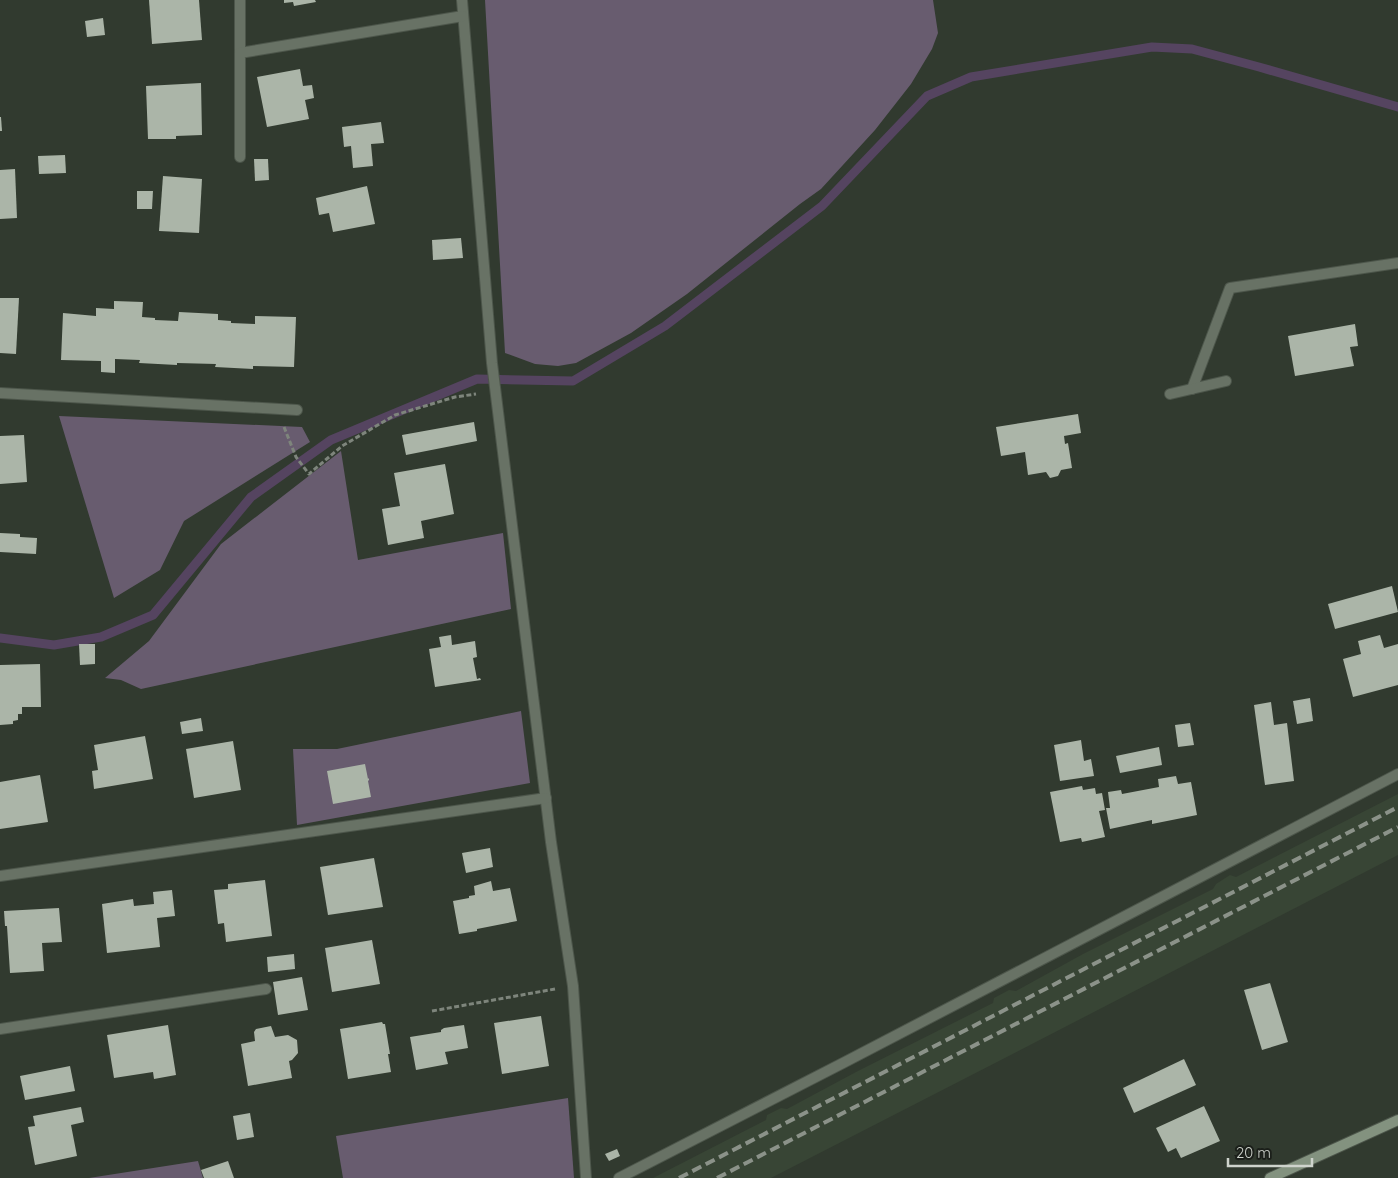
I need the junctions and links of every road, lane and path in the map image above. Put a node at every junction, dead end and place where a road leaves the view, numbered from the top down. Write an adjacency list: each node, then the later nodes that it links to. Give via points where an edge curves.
1 (240, 0): 4 (street)
2 (462, 0): 3 (street)
3 (463, 16): 4 (street); 9 (street)
4 (240, 53): 5 (street)
5 (240, 157)
6 (1398, 263): 8 (street, via 1230,288)
7 (1226, 381): 8 (street)
8 (1192, 389): 11 (street)
9 (496, 390): 12 (path, via 455,397 395,415 342,446 309,474 296,457); 15 (street)
10 (0, 393): 12 (street)
11 (1170, 394)
12 (277, 408): 13 (street)
13 (297, 410)
14 (1398, 774): 23 (street)
15 (546, 798): 16 (street); 17 (street)
16 (0, 876)
17 (573, 986): 19 (path); 22 (street)
18 (266, 989): 20 (street)
19 (432, 1011)
20 (0, 1029)
21 (1398, 1120): 24 (main road)
22 (586, 1178)
23 (619, 1178)
24 (1270, 1178)

